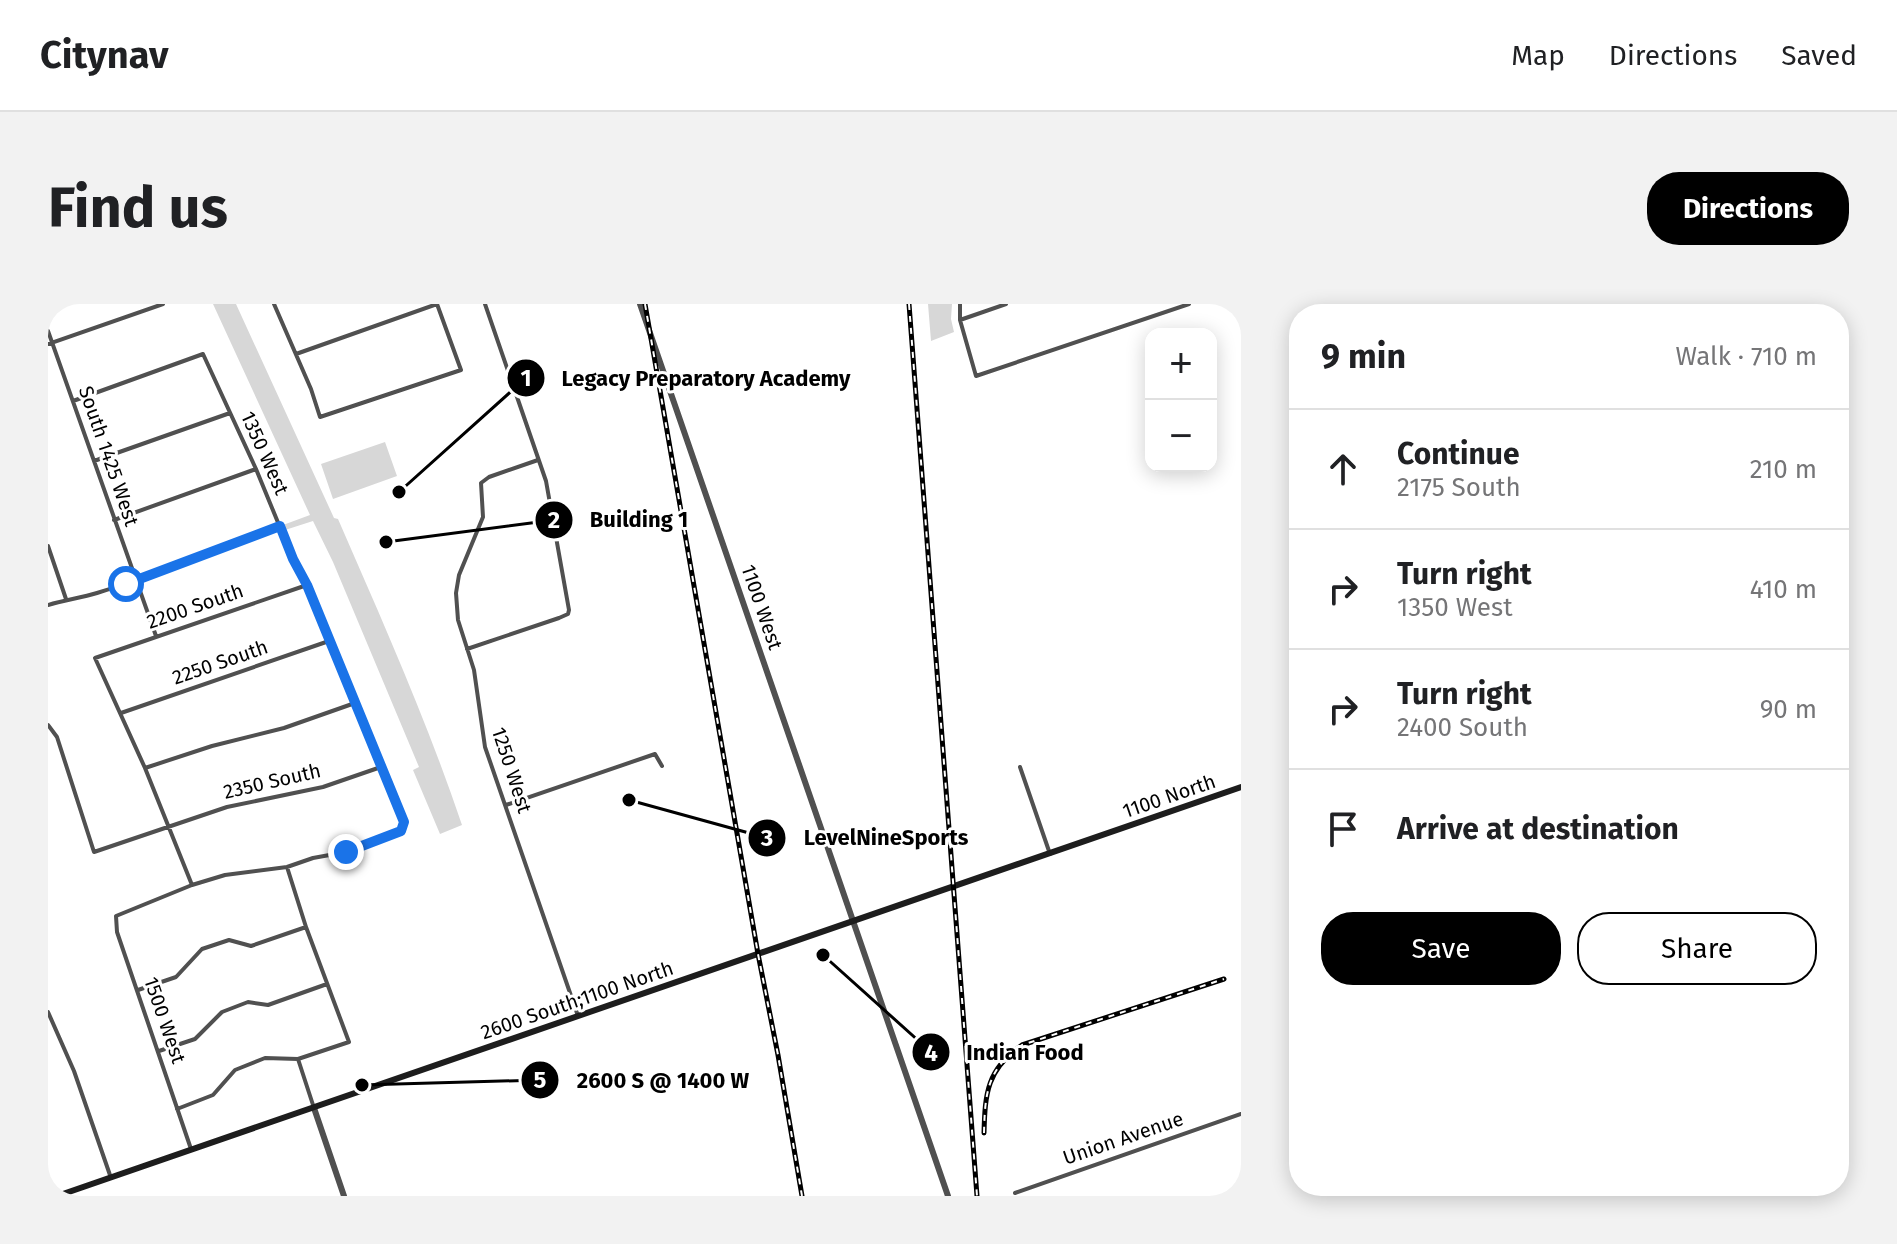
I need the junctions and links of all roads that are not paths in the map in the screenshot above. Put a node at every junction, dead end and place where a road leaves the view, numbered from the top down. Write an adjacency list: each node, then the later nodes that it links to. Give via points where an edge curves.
1 (163, 304): 11 (street)
2 (274, 304): 12 (street)
3 (437, 304): 12 (street); 12 (street, via 461,370 320,417)
4 (485, 304): 15 (street)
5 (640, 304): 42 (street, 1100 West)
6 (960, 304): 9 (street)
7 (1006, 304): 9 (street)
8 (1189, 304): 9 (street, via 976,376)
9 (960, 320)
10 (48, 331): 11 (street, South 1425 West)
11 (50, 343): 13 (street, South 1425 West)
12 (296, 354)
13 (73, 401): 14 (street, 1350 West, via 203,354); 16 (street, South 1425 West)
14 (230, 413): 16 (street); 17 (street, 1350 West)
15 (538, 460): 27 (street, 1250 West, via 481,483 482,522 456,593); 27 (street, via 568,614)
16 (94, 461): 18 (street, South 1425 West)
17 (256, 469): 18 (street); 19 (street, 1350 West)
18 (114, 520): 21 (street, South 1425 West)
19 (280, 526): 21 (street); 22 (street, 1350 West)
20 (48, 546): 23 (street)
21 (135, 580): 23 (street); 25 (street, South 1425 West)
22 (307, 585): 25 (street, 2200 South); 26 (street, 1350 West)
23 (66, 599): 24 (street)
24 (48, 605)
25 (156, 636): 29 (street, 2200 South, via 95,658)
26 (329, 641): 28 (street, 1350 West); 29 (street, 2250 South)
27 (467, 649): 36 (street, 1250 West, via 485,747)
28 (355, 703): 32 (street, 1350 West); 34 (street)
29 (121, 713): 34 (street)
30 (48, 725): 37 (street, 2350 South, via 57,737 94,852)
31 (662, 766): 36 (street, via 655,754)
32 (381, 767): 37 (street, 2350 South); 40 (street, 1350 West, via 404,822 401,831)
33 (1020, 767): 39 (street)
34 (145, 768): 37 (street)
35 (1241, 787): 38 (main road, 1100 North)
36 (506, 805): 47 (street, 1250 West)
37 (170, 826): 41 (street)
38 (1107, 834): 39 (main road, 2600 South;1100 North)
39 (1050, 854): 42 (main road, 2600 South;1100 North)
40 (287, 867): 41 (street); 43 (street)
41 (192, 885): 45 (street, 1500 West, via 116,916)
42 (853, 921): 47 (main road, 2600 South;1100 North); 58 (street, 1100 West)
43 (306, 927): 44 (street); 45 (street, via 251,946 229,940 202,949 176,977)
44 (327, 984): 48 (street, via 268,1005 248,1002 222,1012 195,1039); 49 (street, via 349,1042)
45 (138, 990): 48 (street, 1500 West)
46 (48, 1012): 54 (street)
47 (578, 1016): 50 (main road, 2600 South;1100 North)
48 (159, 1051): 51 (street, 1500 West)
49 (298, 1059): 50 (street); 51 (street, via 265,1058 235,1070 213,1095)
50 (314, 1108): 53 (main road, 2600 South;1100 North); 57 (street)
51 (177, 1109): 53 (street, 1500 West)
52 (1241, 1114): 55 (street, Union Avenue)
53 (192, 1150): 54 (main road, 2600 South;1100 North)
54 (111, 1178): 56 (main road, 2600 South;1100 North)
55 (1015, 1193)
56 (57, 1196)
57 (344, 1196)
58 (948, 1196)

